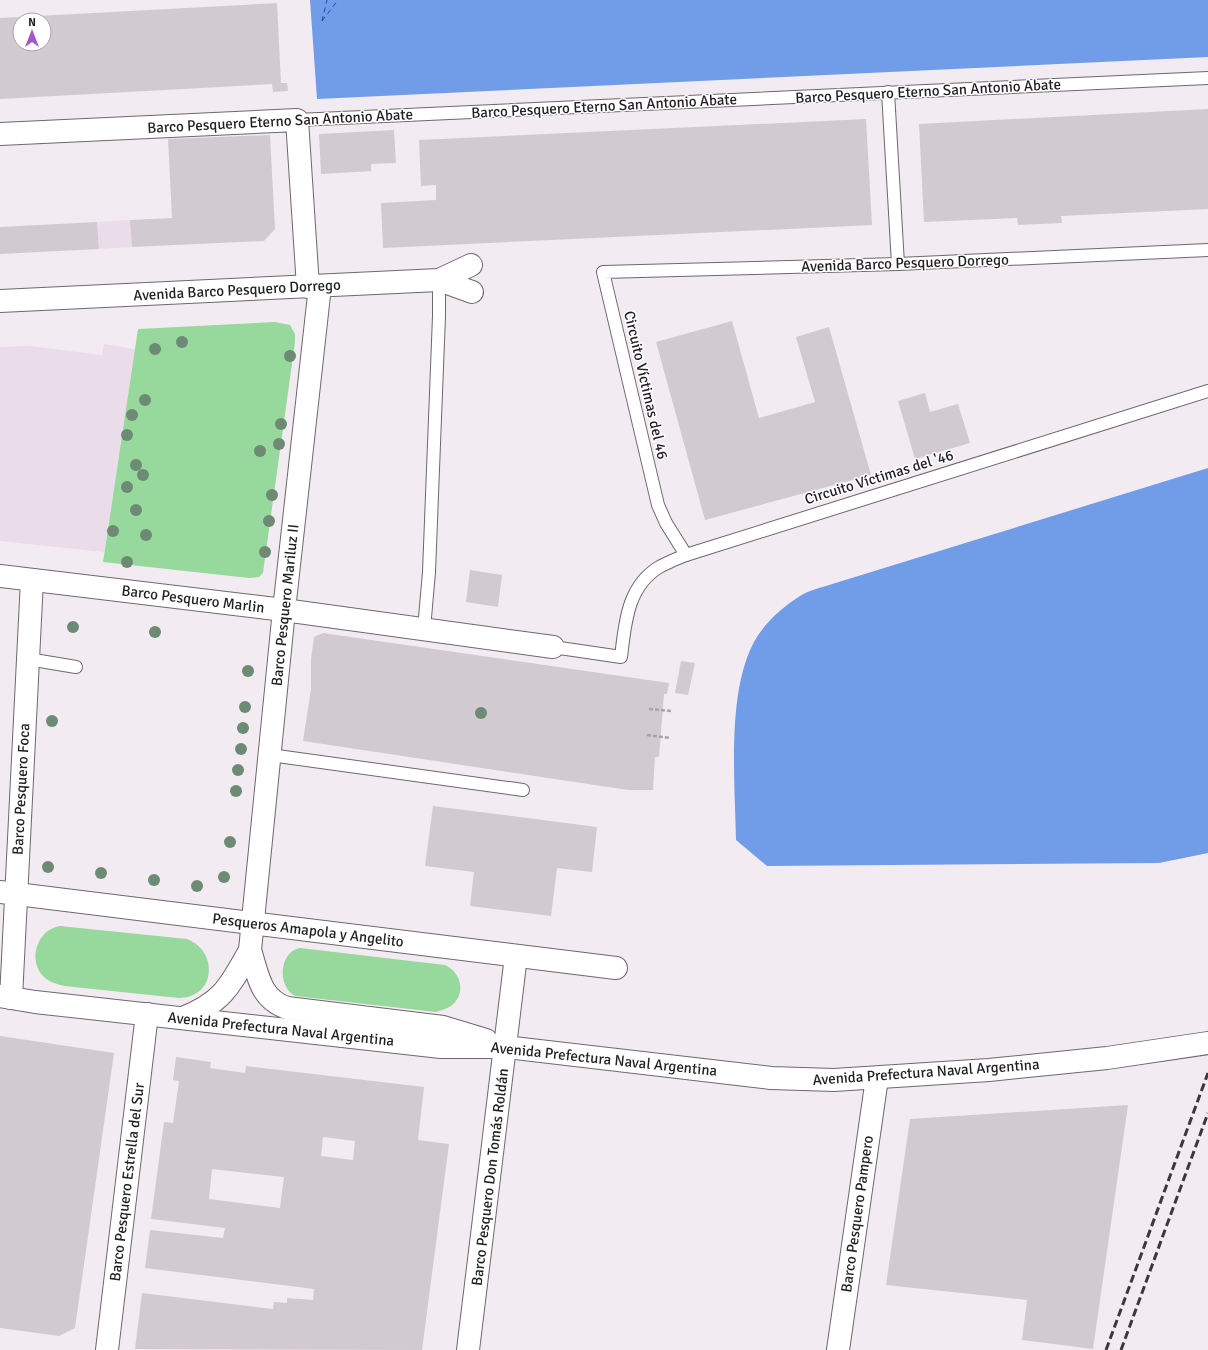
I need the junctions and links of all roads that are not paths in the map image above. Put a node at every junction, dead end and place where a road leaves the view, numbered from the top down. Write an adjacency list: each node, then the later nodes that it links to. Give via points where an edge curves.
1 (1208, 78): 2 (lane, Barco Pesquero Eterno San Antonio Abate)
2 (888, 92): 3 (lane, Barco Pesquero Eterno San Antonio Abate); 6 (lane)
3 (298, 120): 4 (street, Barco Pesquero Eterno San Antonio Abate); 10 (street, Barco Pesquero Mariluz II)
4 (0, 134)
5 (1208, 250): 6 (lane, Avenida Barco Pesquero Dorrego)
6 (898, 264): 8 (lane, Avenida Barco Pesquero Dorrego)
7 (471, 265): 9 (street, Avenida Barco Pesquero Dorrego)
8 (603, 272): 14 (lane, Circuito Víctimas del 46, via 658,505)
9 (439, 280): 10 (street, Avenida Barco Pesquero Dorrego); 11 (street); 18 (lane, via 429,572)
10 (314, 287): 12 (street, Avenida Barco Pesquero Dorrego); 17 (street, Barco Pesquero Mariluz II)
11 (472, 292)
12 (0, 301)
13 (1208, 392): 14 (lane, Circuito Víctimas del '46)
14 (686, 554): 19 (lane, Circuito Víctimas del '46, via 659,567 636,591 626,619 621,657)
15 (0, 576): 16 (street, Barco Pesquero Marlin)
16 (32, 580): 17 (street, Barco Pesquero Marlin); 20 (street, Barco Pesquero Foca)
17 (284, 610): 18 (street, Barco Pesquero Marlin); 22 (street, Barco Pesquero Mariluz II)
18 (424, 629): 19 (street, Barco Pesquero Marlin)
19 (553, 647)
20 (28, 658): 21 (lane); 24 (street, Barco Pesquero Foca)
21 (76, 667)
22 (270, 755): 23 (lane); 25 (street, Barco Pesquero Mariluz II)
23 (523, 790)
24 (8, 893): 25 (street, Pesqueros Amapola y Angelito); 29 (street, Barco Pesquero Foca)
25 (253, 923): 26 (street, Barco Pesquero Mariluz II); 27 (street, Pesqueros Amapola y Angelito)
26 (250, 950): 31 (street, via 222,996 212,1005); 33 (street, via 262,987 276,1004 287,1008 443,1027)
27 (516, 956): 28 (street, Pesqueros Amapola y Angelito); 33 (street, Barco Pesquero Don Tomás Roldán)
28 (616, 968)
29 (6, 997): 30 (street, Avenida Prefectura Naval Argentina)
30 (147, 1014): 31 (street, Avenida Prefectura Naval Argentina); 35 (street, Barco Pesquero Estrella del Sur)
31 (182, 1018): 33 (street, Avenida Prefectura Naval Argentina, via 441,1047)
32 (1208, 1043): 34 (street, Avenida Prefectura Naval Argentina, via 1107,1058)
33 (506, 1047): 34 (street, Avenida Prefectura Naval Argentina, via 771,1078); 36 (street, Barco Pesquero Don Tomás Roldán)
34 (877, 1078): 37 (street, Barco Pesquero Pampero)
35 (108, 1350)
36 (468, 1350)
37 (838, 1350)

